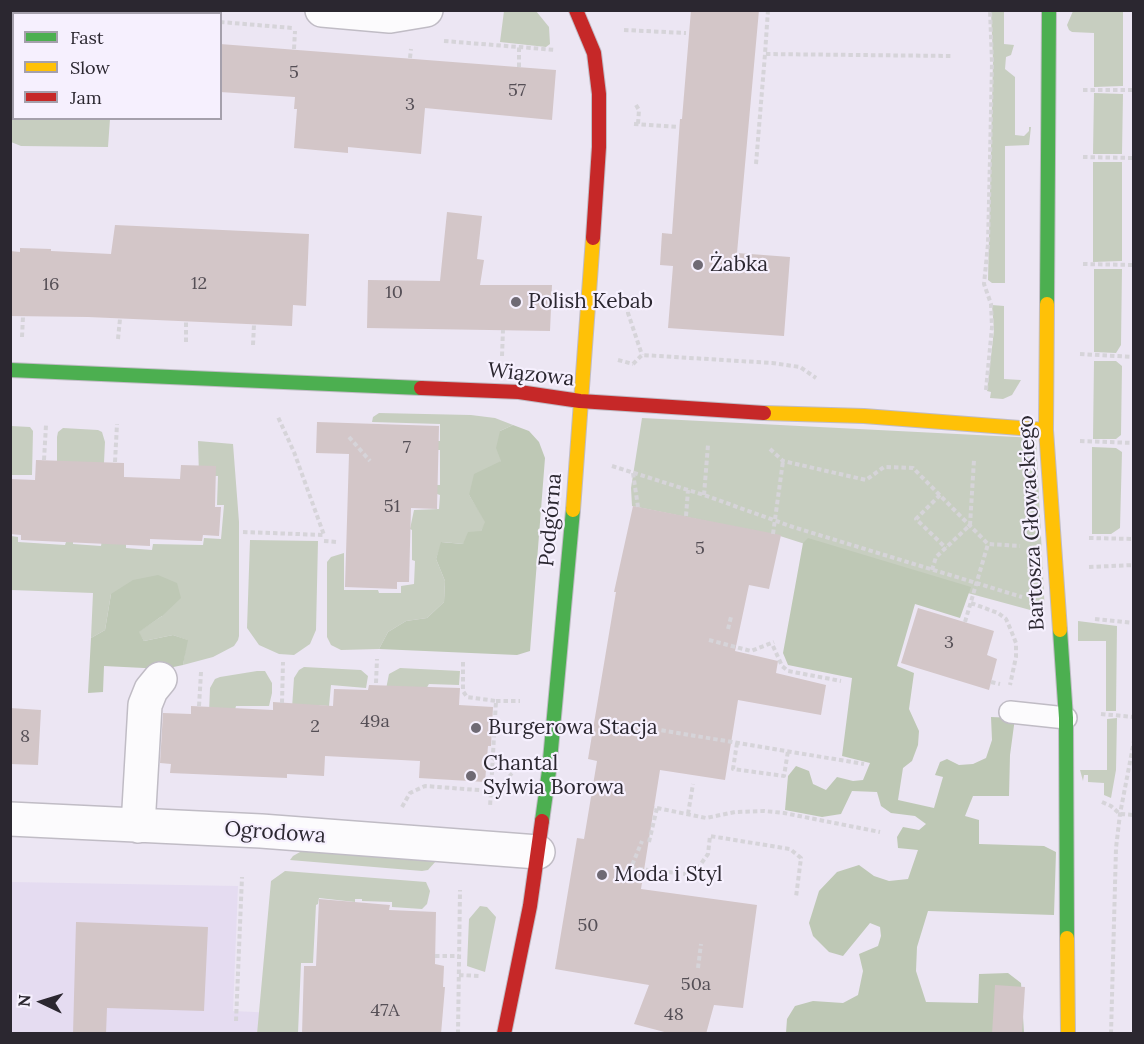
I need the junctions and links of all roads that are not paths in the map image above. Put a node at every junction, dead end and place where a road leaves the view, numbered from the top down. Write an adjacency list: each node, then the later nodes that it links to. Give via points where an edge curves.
1 (322, 10): 2 (street, via 390,16)
2 (426, 10)
3 (576, 10): 6 (street, Podgórna, via 594,53 599,94 599,147)
4 (1049, 10): 7 (street, Bartosza Głowackiego)
5 (10, 370): 6 (street, Wiązowa, via 519,392)
6 (580, 401): 7 (street, Wiązowa, via 864,416); 13 (street, Podgórna, via 557,690)
7 (1046, 435): 10 (street, Bartosza Głowackiego)
8 (160, 679): 12 (street, via 145,705)
9 (1010, 712): 10 (lane)
10 (1066, 718): 15 (street, Bartosza Głowackiego)
11 (10, 819): 12 (street, Ogrodowa)
12 (138, 826): 13 (street, Ogrodowa)
13 (538, 852): 14 (street, Podgórna)
14 (504, 1034)
15 (1068, 1034)

